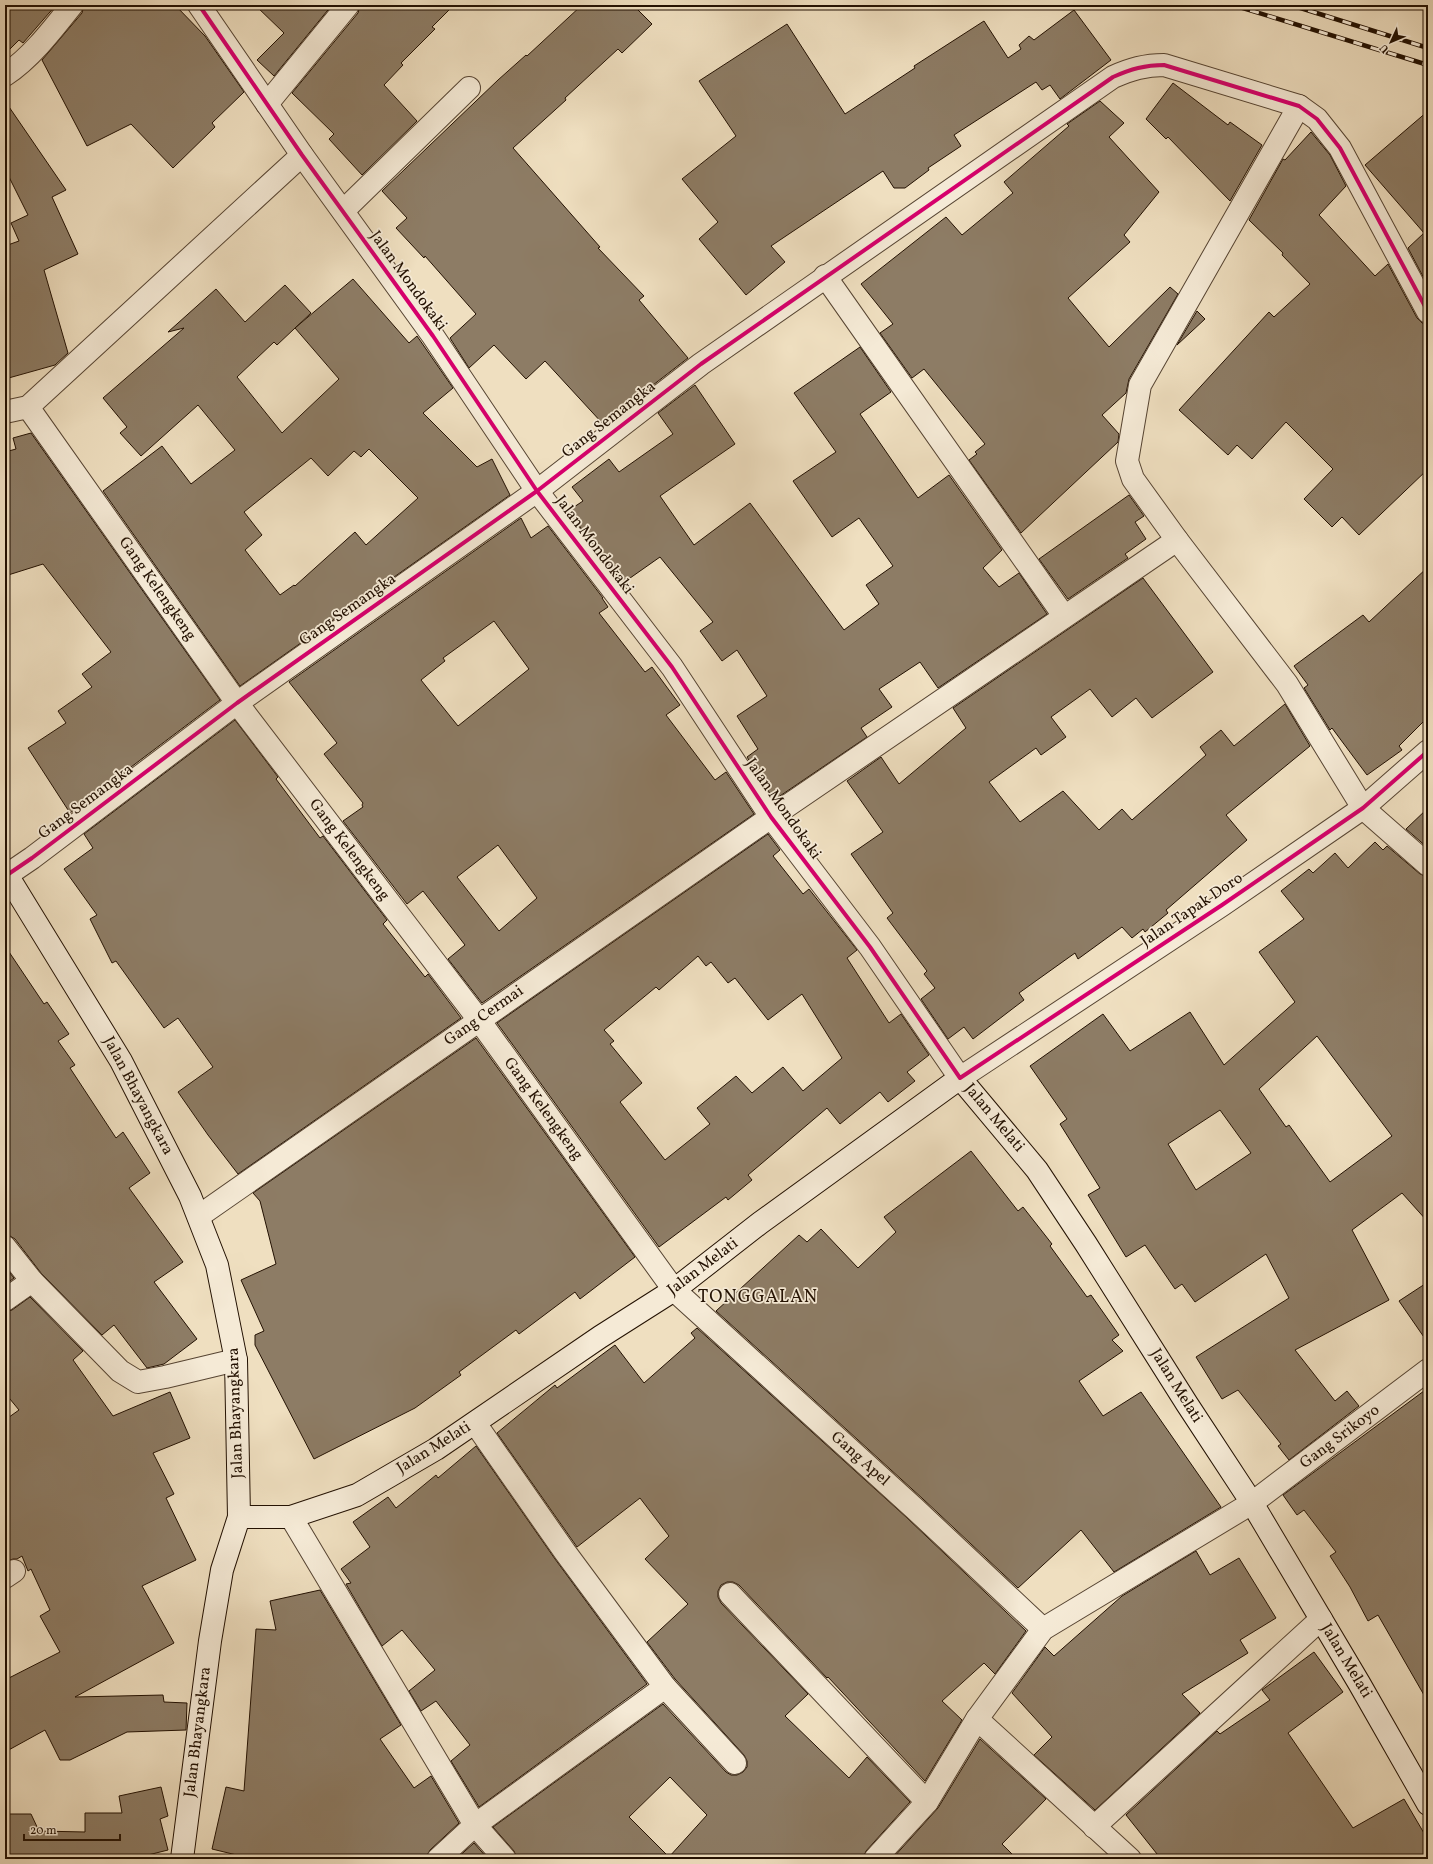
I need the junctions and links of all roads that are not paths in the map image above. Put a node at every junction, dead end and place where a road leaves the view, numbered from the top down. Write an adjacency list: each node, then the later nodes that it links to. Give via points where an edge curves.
1 (72, 5): 4 (street, via 39,43)
2 (199, 5): 6 (street, Jalan Mondokaki)
3 (348, 5): 6 (street)
4 (5, 75)
5 (469, 88): 9 (street)
6 (267, 104): 8 (street, Jalan Mondokaki)
7 (1299, 106): 10 (street, Gang Semangka, via 1164,65 1137,67 1113,77); 11 (street, Gang Semangka, via 1317,119 1340,148); 15 (street, via 1140,385 1128,461 1134,479)
8 (302, 155): 9 (street, Jalan Mondokaki); 12 (street)
9 (343, 211): 14 (street, Jalan Mondokaki, via 433,336)
10 (825, 276): 14 (street, Gang Semangka, via 701,364); 16 (street)
11 (1428, 312)
12 (28, 407): 13 (street); 17 (street, Gang Kelengkeng)
13 (5, 412)
14 (537, 491): 17 (street, Gang Semangka); 20 (street, Jalan Mondokaki, via 672,667)
15 (1177, 540): 16 (street, Gang Cermai); 19 (street, via 1287,684)
16 (1064, 616): 20 (street, Gang Cermai)
17 (237, 703): 22 (street, Gang Semangka); 23 (street, Gang Kelengkeng)
18 (1428, 751): 19 (street, Jalan Tapak Doro)
19 (1363, 808): 21 (street); 24 (street, Jalan Tapak Doro, via 1222,905)
20 (771, 817): 23 (street, Gang Cermai); 24 (street, Jalan Mondokaki, via 870,947)
21 (1428, 865)
22 (6, 875): 25 (street, Jalan Bhayangkara, via 121,1061)
23 (479, 1020): 25 (street, Gang Cermai); 28 (street, Gang Kelengkeng)
24 (960, 1078): 28 (street, Jalan Melati, via 760,1223); 33 (street, Jalan Melati, via 1037,1170)
25 (199, 1216): 30 (street, Jalan Bhayangkara, via 217,1265)
26 (5, 1247): 27 (street)
27 (32, 1281): 29 (street); 30 (street, via 120,1371 138,1382)
28 (674, 1290): 32 (street, Jalan Melati, via 600,1336); 38 (street, Gang Apel)
29 (5, 1300)
30 (236, 1360): 34 (street, Jalan Bhayangkara)
31 (1428, 1370): 33 (street, Gang Srikoyo)
32 (475, 1423): 35 (street, Jalan Melati, via 436,1449 357,1494); 39 (street, via 565,1552)
33 (1252, 1503): 37 (street, Jalan Melati); 38 (street, Gang Srikoyo)
34 (239, 1517): 35 (street, Jalan Melati); 46 (street, Jalan Bhayangkara, via 222,1570 210,1641)
35 (291, 1517): 44 (street)
36 (730, 1594): 42 (street)
37 (1321, 1619): 43 (street, Jalan Melati); 45 (street)
38 (1043, 1629): 40 (street)
39 (665, 1686): 41 (street); 44 (street)
40 (977, 1719): 42 (street); 45 (street)
41 (735, 1763)
42 (927, 1802): 49 (street)
43 (1428, 1804)
44 (475, 1825): 47 (street); 48 (street)
45 (1094, 1826): 50 (street)
46 (182, 1859)
47 (438, 1859)
48 (505, 1859)
49 (875, 1859)
50 (1130, 1859)

